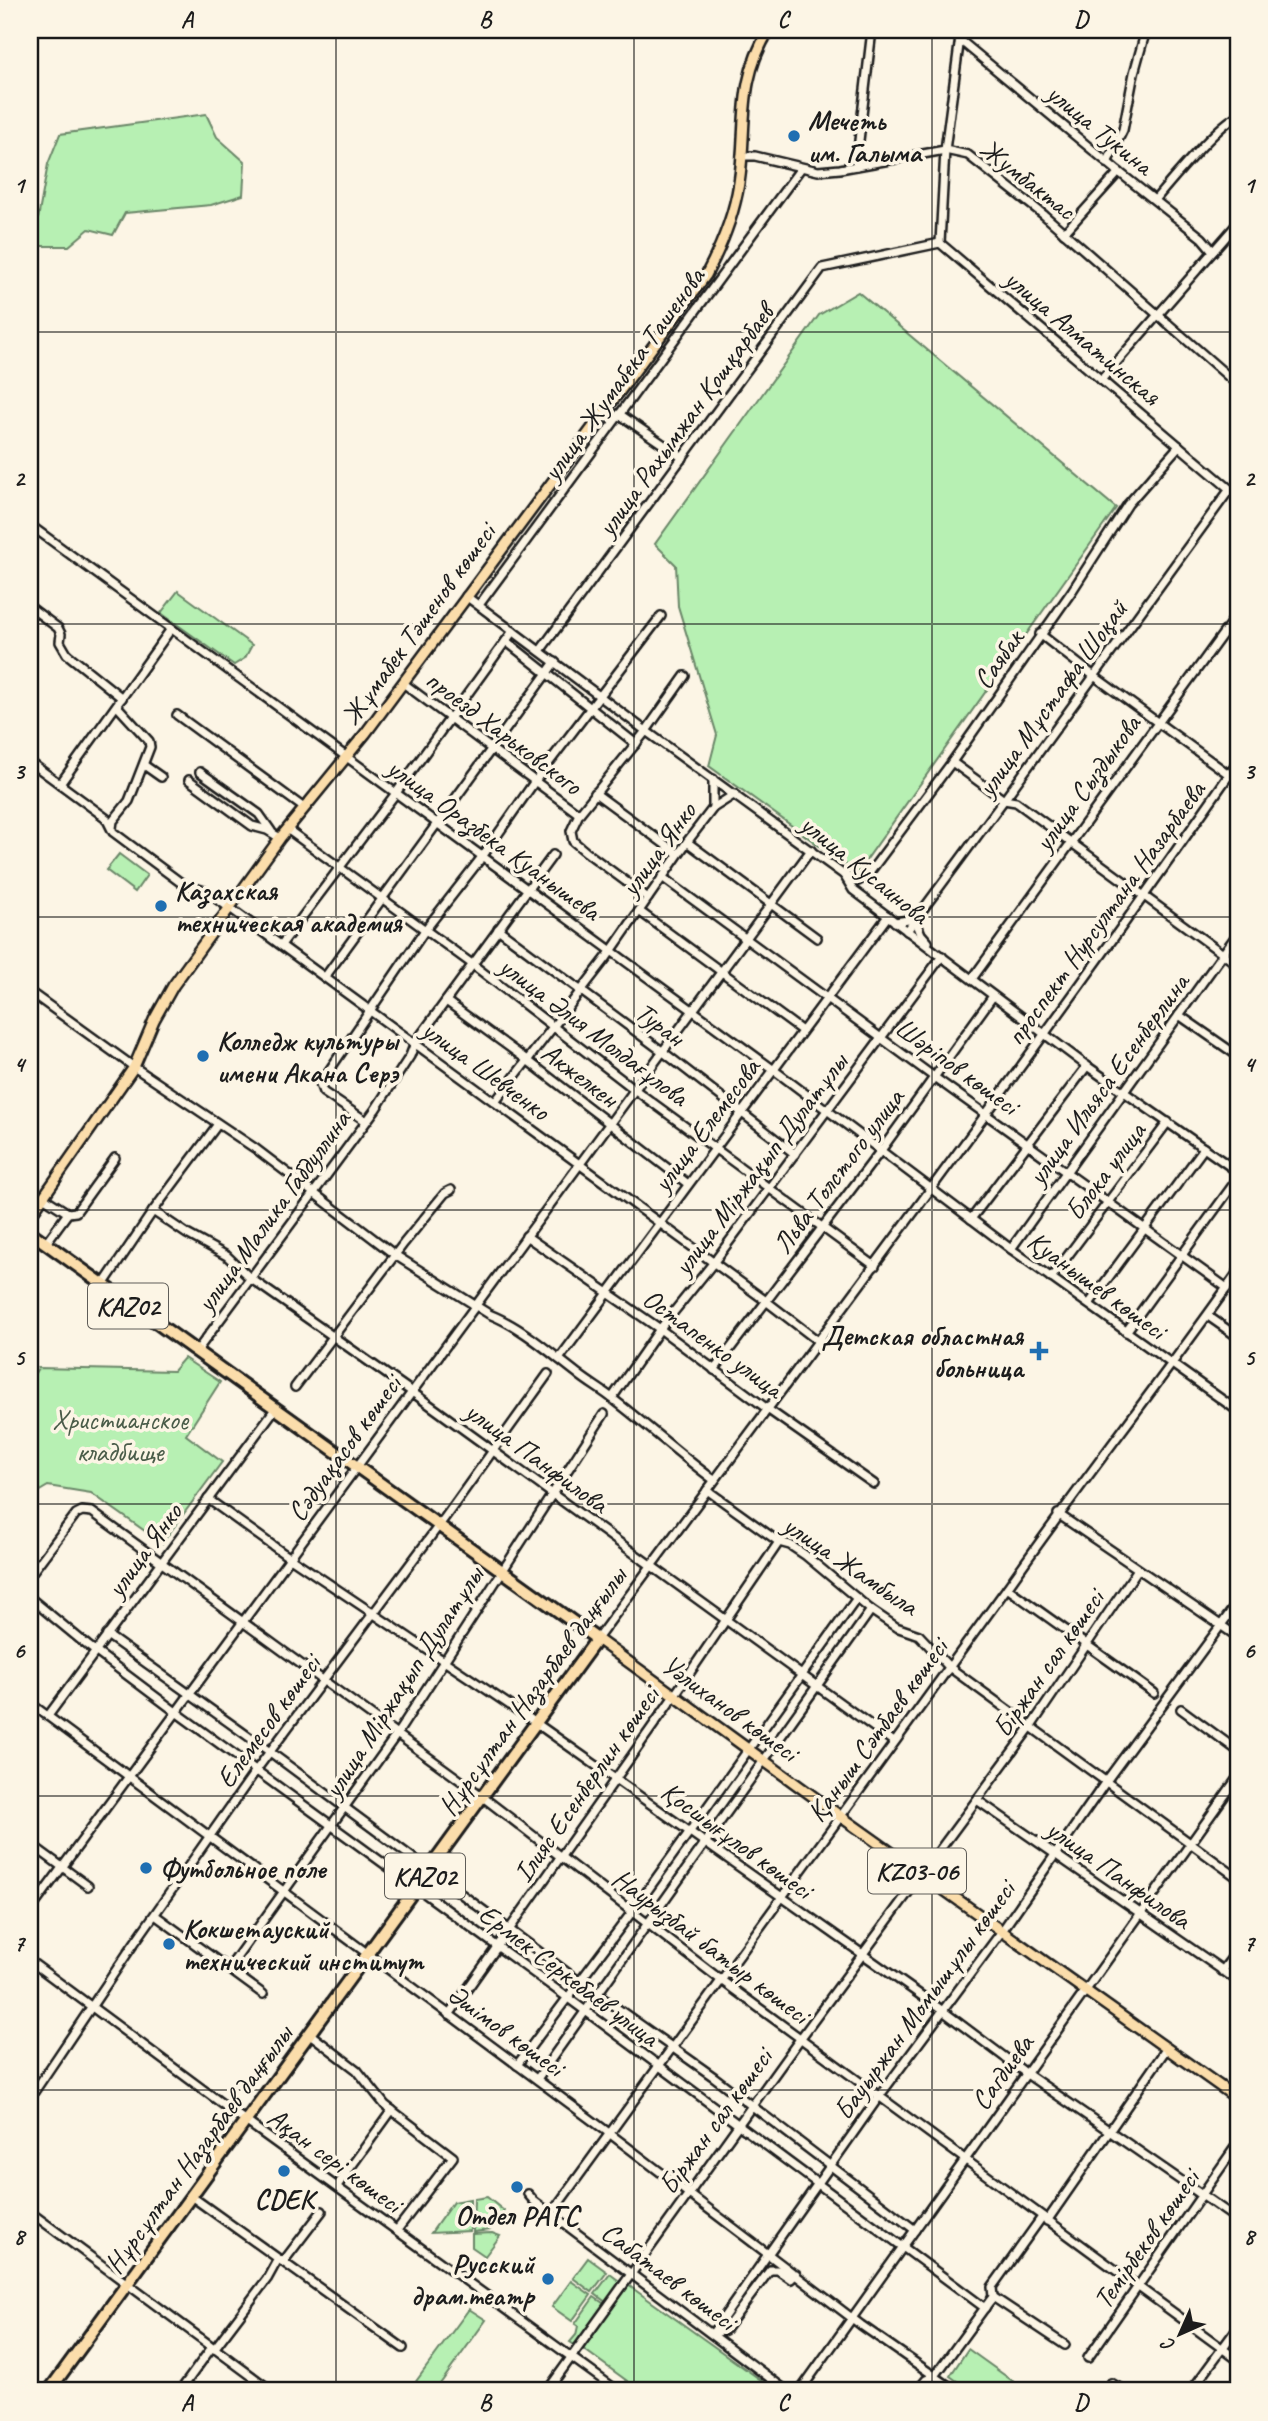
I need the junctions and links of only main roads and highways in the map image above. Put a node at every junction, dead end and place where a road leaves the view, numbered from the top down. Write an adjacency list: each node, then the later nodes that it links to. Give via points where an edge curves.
1 (769, 30): 2 (main road, Жұмабек Тәшенов көшесі, via 745,94 739,185 706,275 173,986 134,1067)
2 (30, 1216)
3 (30, 1233): 4 (highway, KАZ02); 4 (highway, Уәлиханов көшесі / KАZ02)
4 (228, 1376): 5 (highway, Уәлиханов көшесі / KАZ02)
5 (597, 1639): 6 (main road, Уәлиханов көшесі / KZ03-06); 7 (highway, Нұрсұлтан Назарбаев даңғылы / KАZ02)
6 (1238, 2099)
7 (66, 2369): 8 (highway); 9 (highway)
8 (44, 2391)
9 (52, 2391)

